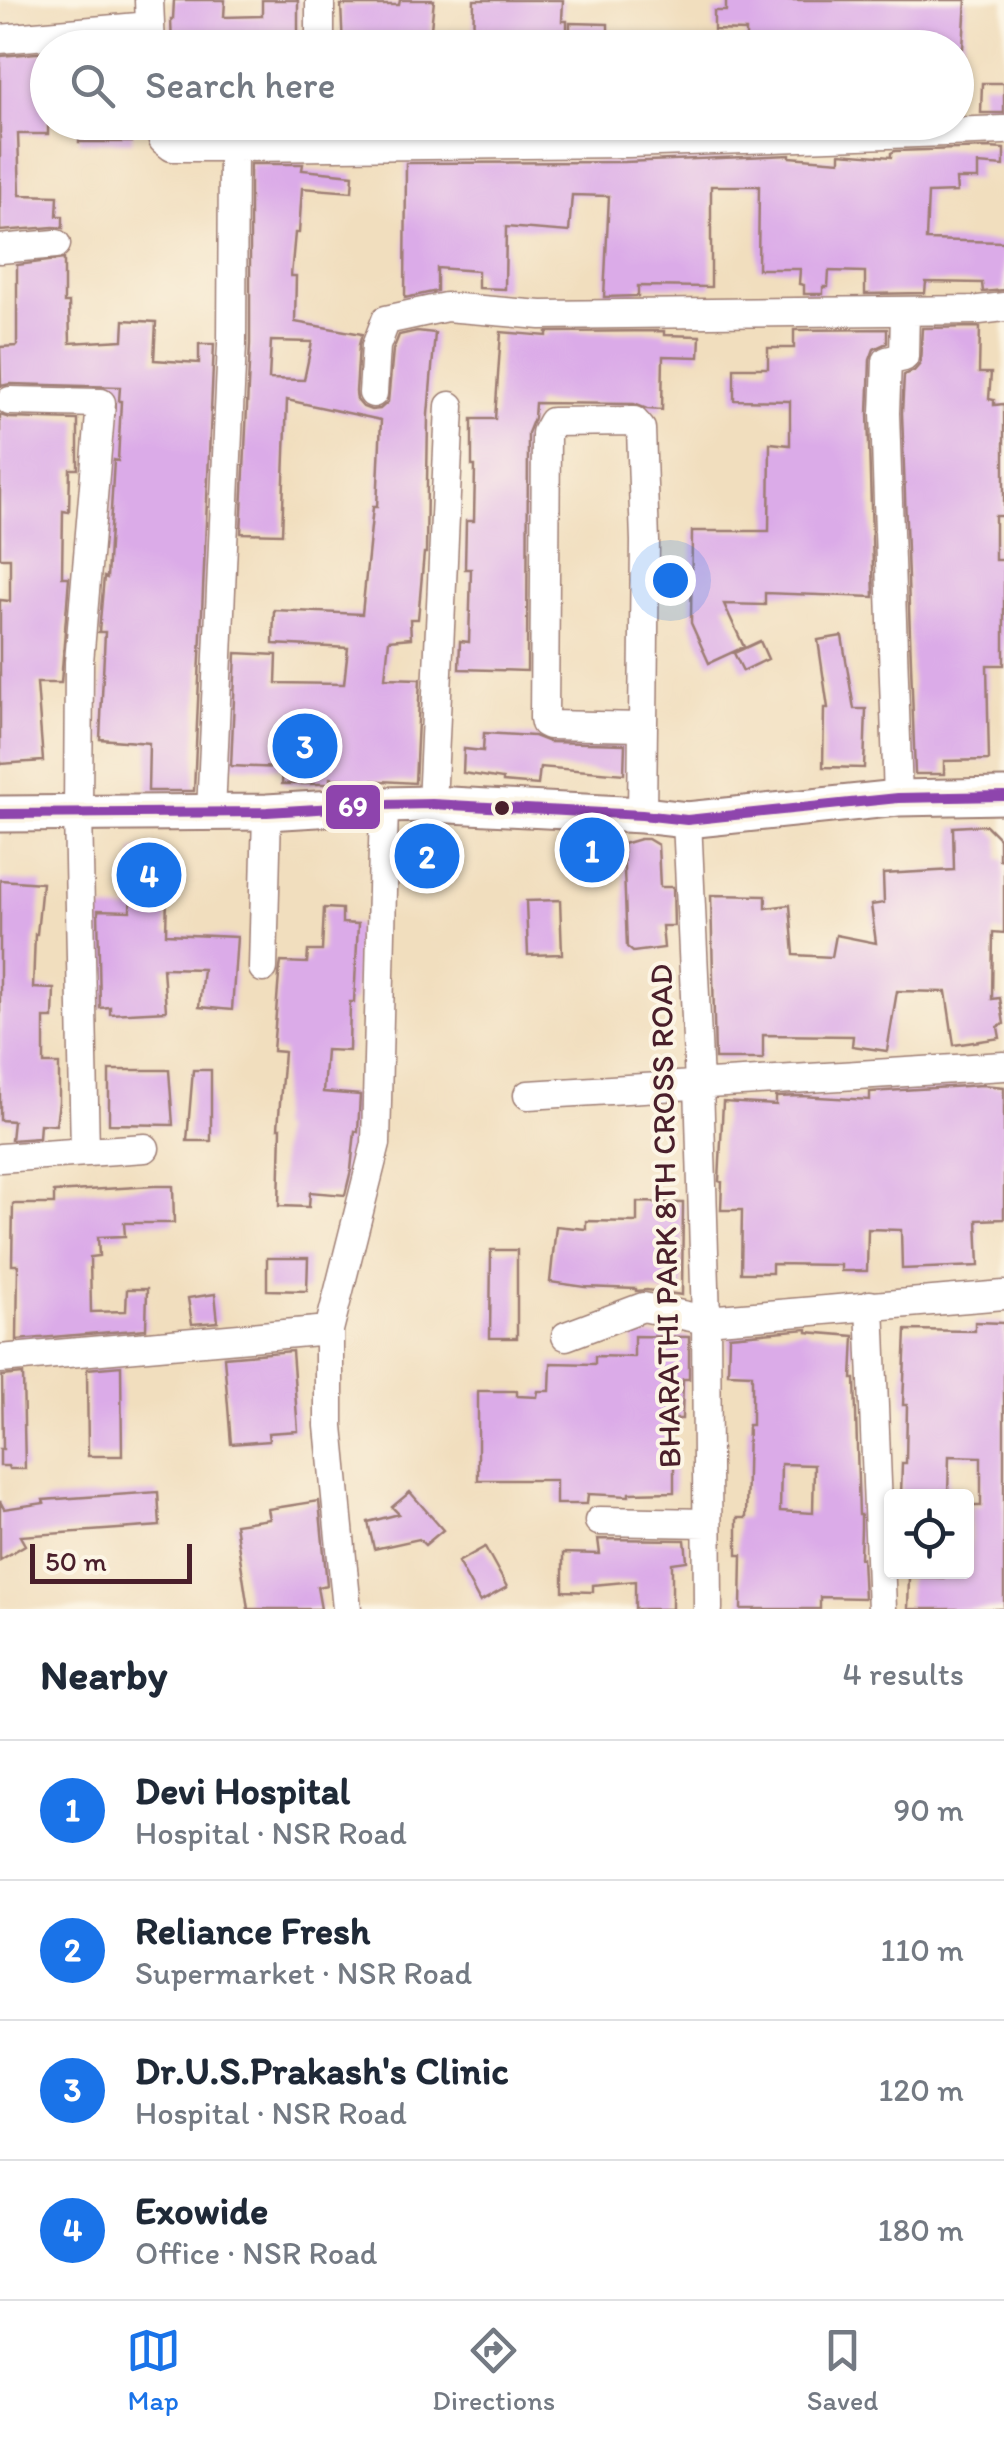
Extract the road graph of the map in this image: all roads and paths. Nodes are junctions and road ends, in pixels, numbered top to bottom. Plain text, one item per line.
1 (320, 0) edge
2 (150, 24) edge
3 (90, 30) edge
4 (320, 30) edge
5 (30, 36) edge
6 (0, 39) edge
7 (1004, 130) edge
8 (974, 131) edge
9 (163, 140) edge
10 (283, 140) edge
11 (526, 140) edge
12 (715, 140) edge
13 (232, 148) junction
14 (56, 244) dead end
15 (0, 249) edge
16 (1004, 307) edge
17 (905, 311) junction
18 (372, 393) dead end
19 (10, 401) dead end
20 (450, 406) dead end
21 (643, 727) junction
22 (1004, 796) edge
23 (898, 798) junction
24 (384, 804) junction
25 (432, 804) junction
26 (78, 812) junction
27 (211, 812) junction
28 (267, 812) junction
29 (0, 814) edge
30 (642, 815) junction
31 (687, 820) junction
32 (263, 968) dead end
33 (1004, 1066) edge
34 (699, 1084) junction
35 (528, 1095) dead end
36 (145, 1148) dead end
37 (84, 1152) junction
38 (0, 1158) edge
39 (1004, 1295) edge
40 (870, 1305) junction
41 (706, 1320) junction
42 (329, 1330) junction
43 (566, 1336) dead end
44 (0, 1358) edge
45 (600, 1521) dead end
46 (707, 1524) junction
47 (346, 1609) edge
48 (708, 1609) edge
49 (882, 1609) edge

1 - 4 street
2 - 3 street
5 - 6 street
7 - 8 street
9 - 13 street
10 - 13 street
11 - 12 street
13 - 27 street
14 - 15 street
16 - 17 street
17 - 18 street
17 - 23 street
19 - 26 street
20 - 25 street
21 - 21 street
21 - 30 street
22 - 23 main road
23 - 31 main road
24 - 25 main road
24 - 28 main road
24 - 42 street
25 - 30 main road
26 - 27 main road
26 - 29 main road
26 - 37 street
27 - 28 main road
28 - 32 street
30 - 31 main road
31 - 34 street, BHARATHI PARK 8TH CROSS ROAD
33 - 34 street
34 - 35 street
34 - 41 street, BHARATHI PARK 8TH CROSS ROAD
36 - 37 street
37 - 38 street
39 - 40 street
40 - 41 street
40 - 49 street
41 - 43 street
41 - 46 street, BHARATHI PARK 8TH CROSS ROAD
42 - 44 street
42 - 47 street
45 - 46 street
46 - 48 street, BHARATHI PARK 8TH CROSS ROAD

